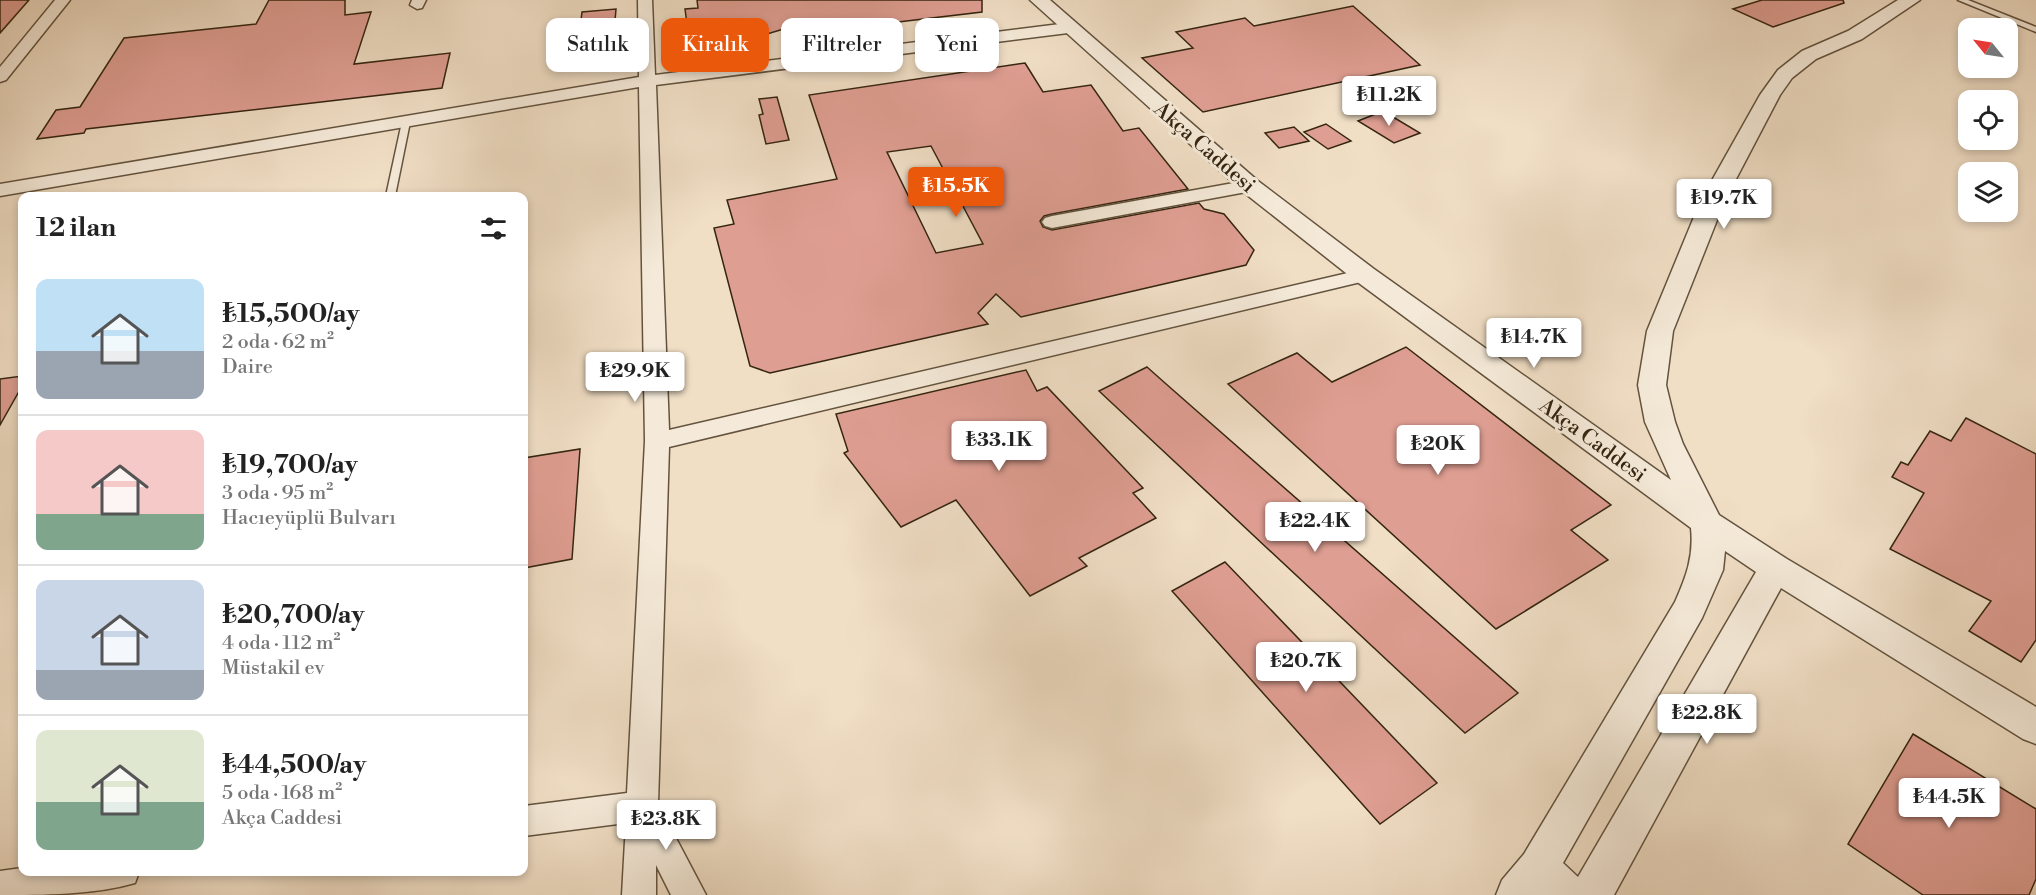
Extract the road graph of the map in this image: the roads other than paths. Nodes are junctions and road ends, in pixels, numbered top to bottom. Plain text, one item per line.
1 (63, 0) edge
2 (645, 0) edge
3 (1039, 0) edge
4 (1911, 0) edge
5 (1962, 0) edge
6 (1068, 28) junction
7 (2036, 30) edge
8 (0, 76) edge
9 (647, 81) junction
10 (406, 122) junction
11 (1250, 186) junction
12 (0, 190) edge
13 (391, 192) edge
14 (1052, 222) dead end
15 (1365, 275) junction
16 (657, 441) junction
17 (1707, 523) junction
18 (1775, 567) junction
19 (2036, 727) edge
20 (643, 806) junction
21 (528, 820) edge
22 (90, 876) edge
23 (1527, 882) edge
24 (0, 887) edge
25 (639, 895) edge
26 (689, 895) edge
27 (1568, 895) edge
28 (1591, 895) edge

1 - 8 street
2 - 9 street
3 - 6 street, Akça Caddesi
4 - 17 street
5 - 7 lane
6 - 9 street
6 - 11 street, Akça Caddesi
9 - 10 street
9 - 16 street
10 - 12 street
10 - 13 lane
11 - 14 street
11 - 15 street, Akça Caddesi
15 - 16 street
15 - 17 street, Akça Caddesi
16 - 20 street
17 - 18 street, Akça Caddesi
17 - 23 street
18 - 19 street, Akça Caddesi
18 - 28 street
20 - 21 street
20 - 25 street
20 - 26 street
22 - 24 street
23 - 27 street

